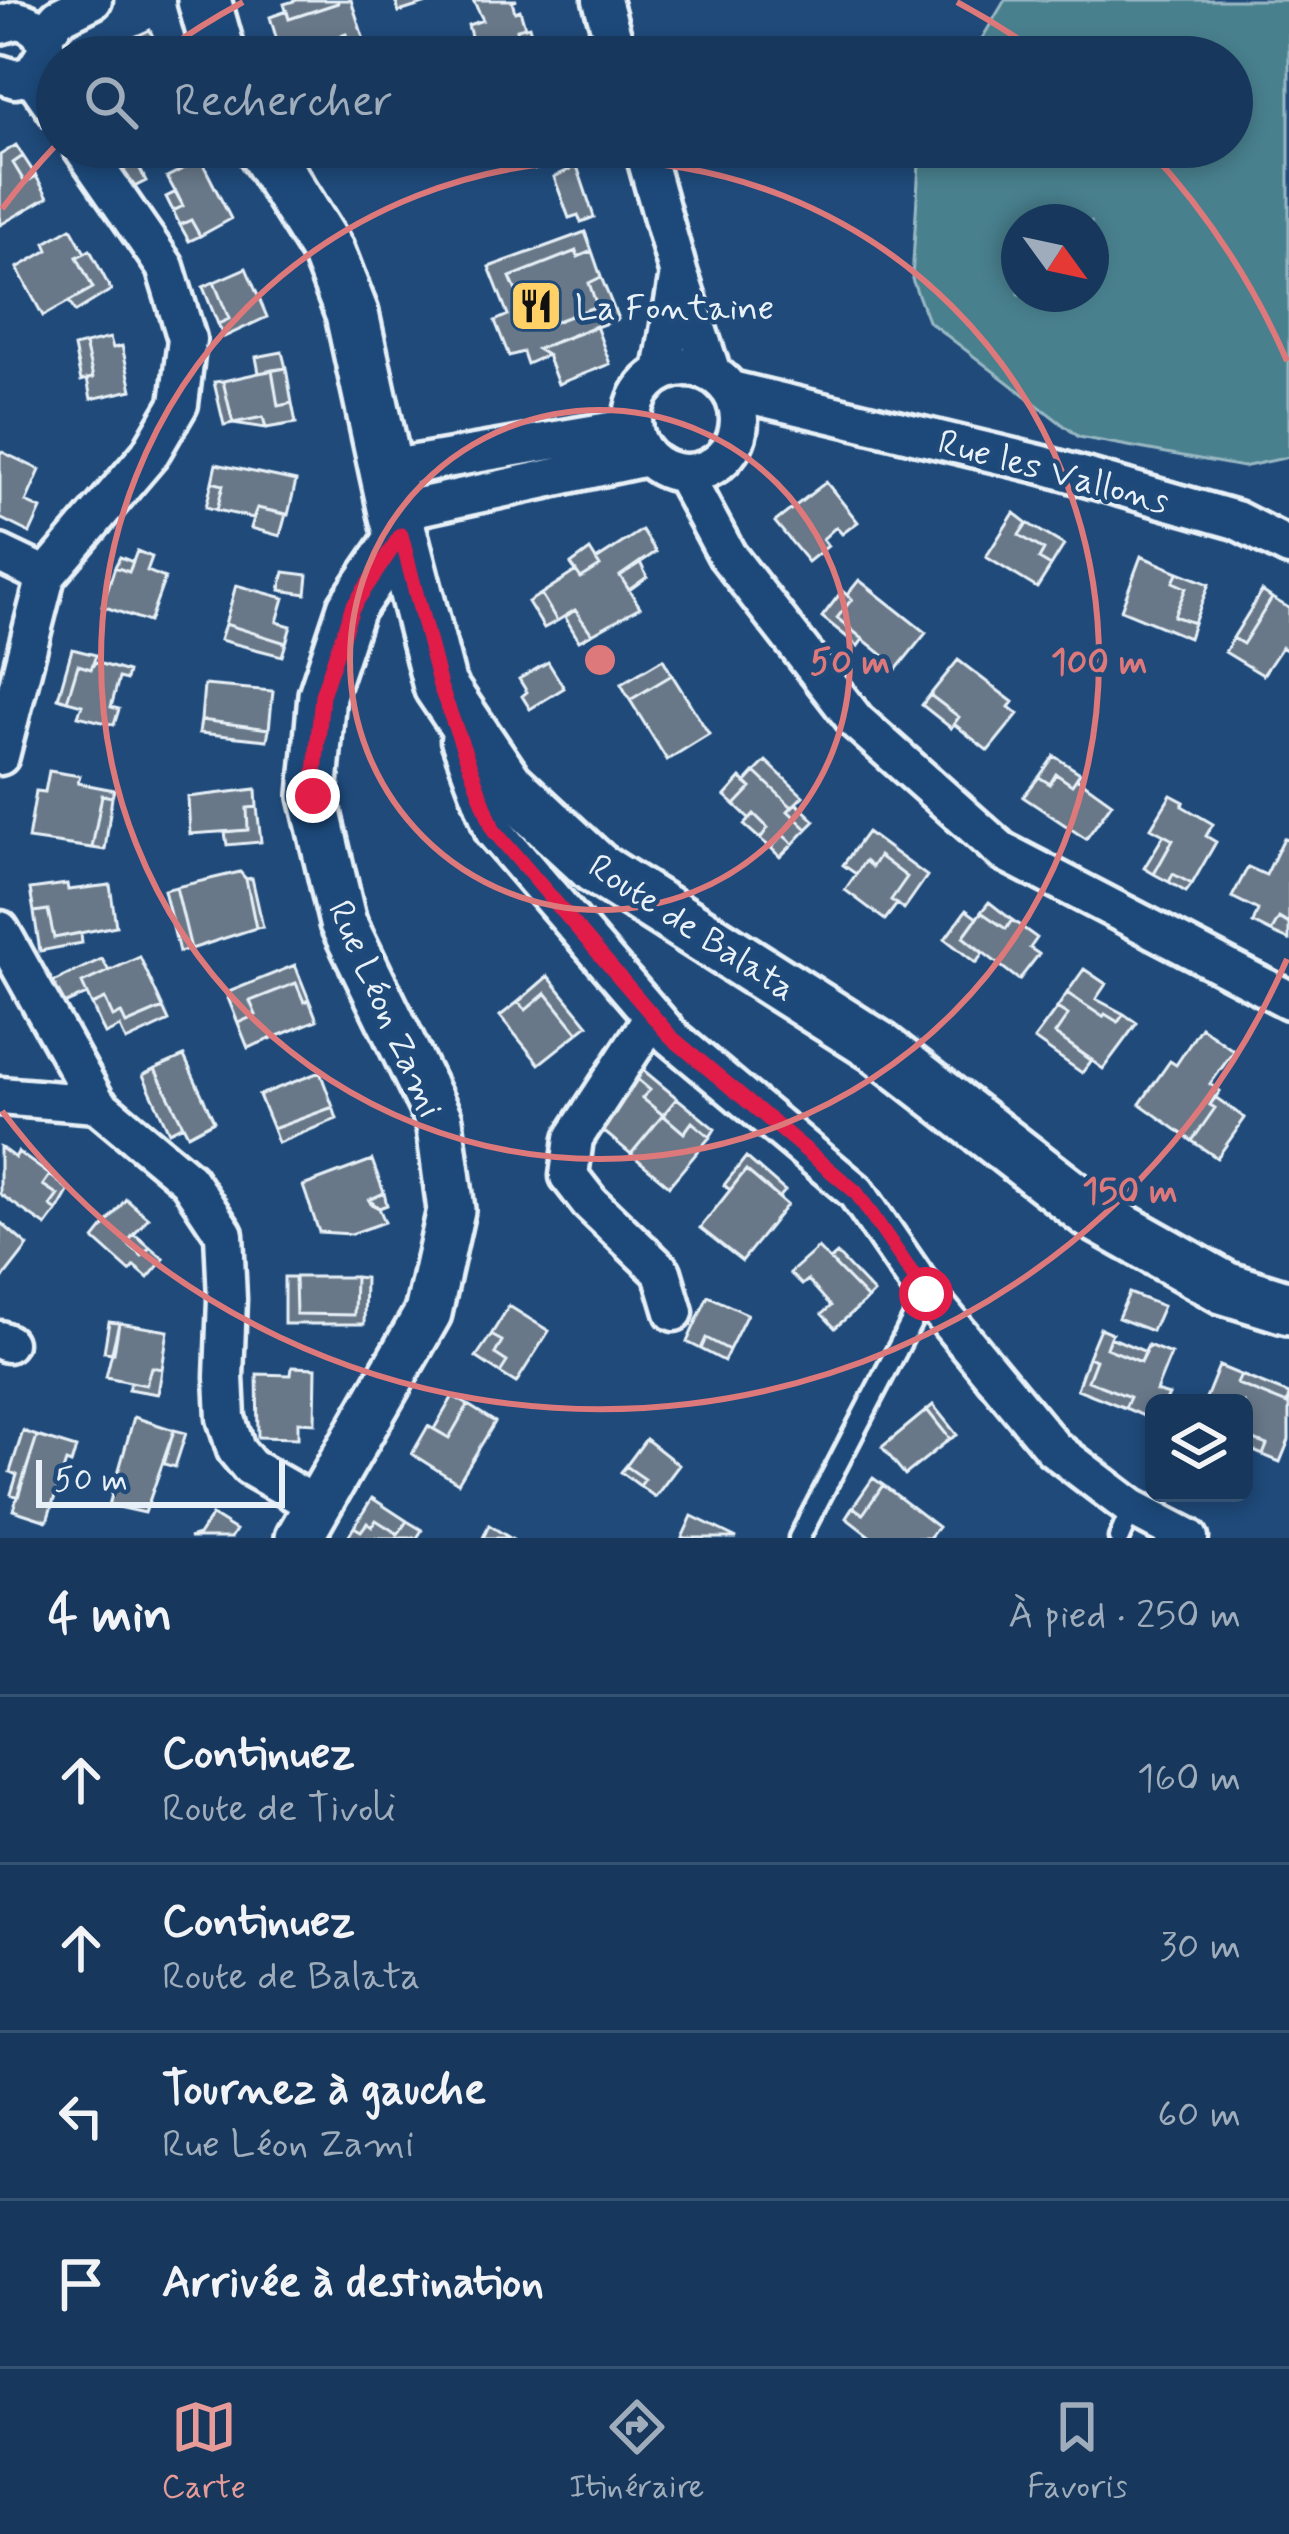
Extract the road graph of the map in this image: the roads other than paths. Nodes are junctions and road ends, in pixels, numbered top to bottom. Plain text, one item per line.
1 (93, 0) edge
2 (204, 0) edge
3 (602, 0) edge
4 (49, 18) edge
5 (0, 26) edge
6 (214, 36) edge
7 (612, 36) edge
8 (97, 168) edge
9 (275, 168) edge
10 (649, 168) edge
11 (679, 275) junction
12 (662, 372) junction
13 (721, 382) junction
14 (814, 409) junction
15 (640, 442) junction
16 (730, 446) junction
17 (683, 473) junction
18 (394, 505) junction
19 (1289, 547) edge
20 (0, 554) edge
21 (727, 555) junction
22 (46, 576) junction
23 (440, 686) junction
24 (0, 756) edge
25 (0, 930) edge
26 (1289, 1000) edge
27 (653, 1017) junction
28 (0, 1096) edge
29 (97, 1104) junction
30 (926, 1294) junction
31 (1289, 1308) edge
32 (674, 1312) dead end
33 (308, 1522) edge
34 (1126, 1523) edge
35 (799, 1538) edge
36 (1189, 1538) edge

1 - 4 street
2 - 6 main road
3 - 7 street
4 - 5 street
8 - 22 street
9 - 18 main road, Route de Balata
10 - 11 street
11 - 12 street
11 - 13 street
12 - 13 street
12 - 15 street
13 - 14 street, Rue les Vallons
13 - 16 street
14 - 16 street
14 - 19 street, Rue les Vallons
15 - 17 street
15 - 18 street
16 - 17 street
16 - 21 street
17 - 21 street
18 - 23 main road, Route de Balata
18 - 33 street, Rue Léon Zami
20 - 22 street
21 - 26 street
22 - 24 street
23 - 27 street
23 - 31 main road, Route de Balata
25 - 29 street
27 - 30 street
27 - 32 street
28 - 29 street
29 - 33 street
30 - 34 street
30 - 35 lane
34 - 36 street

